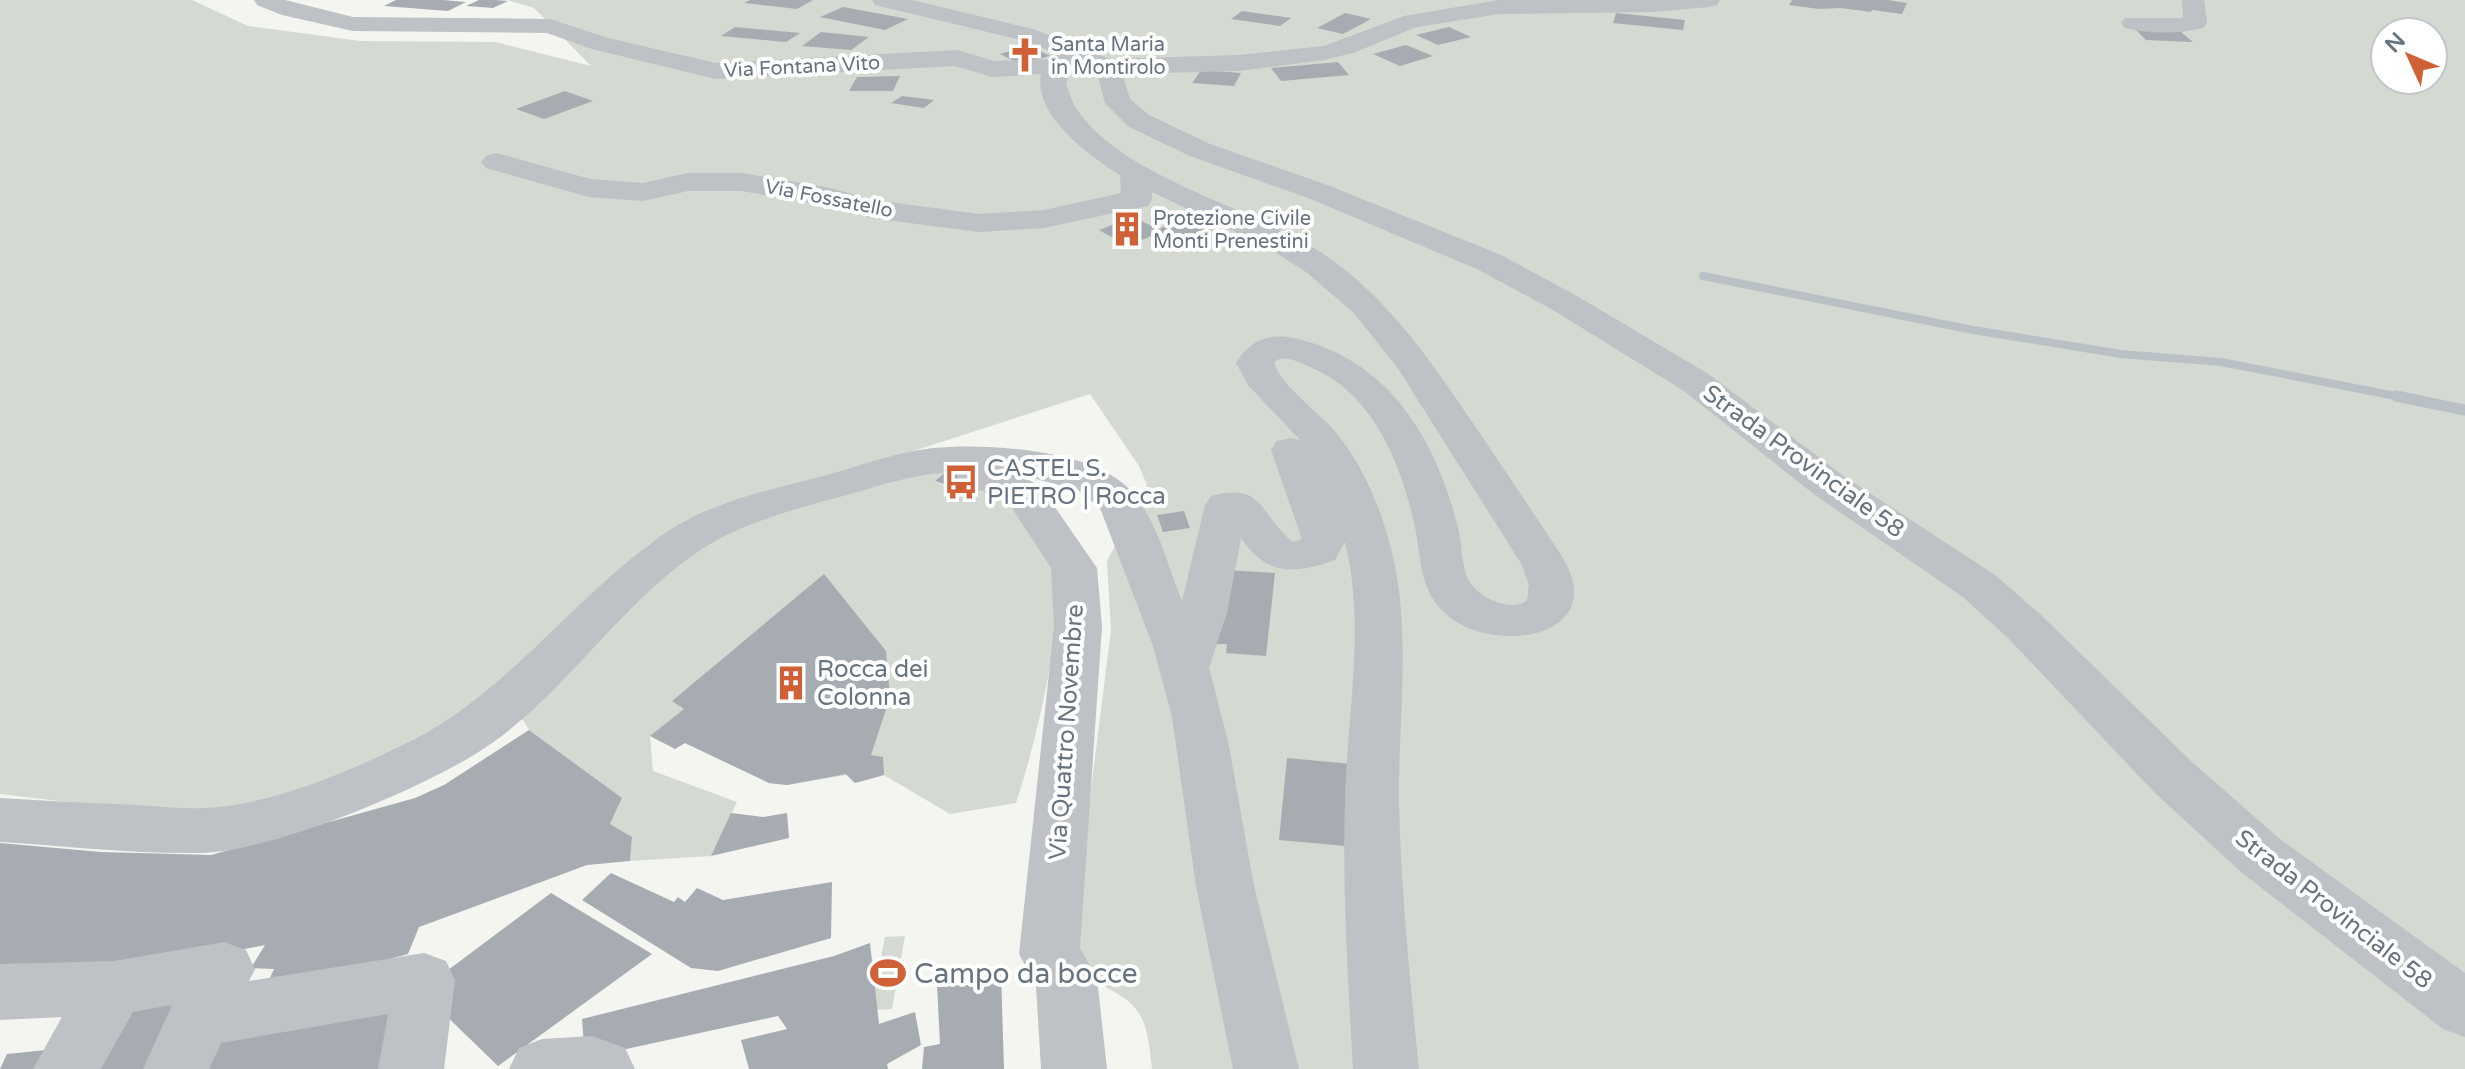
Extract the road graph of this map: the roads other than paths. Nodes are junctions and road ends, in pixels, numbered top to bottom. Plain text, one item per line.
1 (265, 0) edge
2 (883, 0) edge
3 (1709, 0) edge
4 (2193, 0) edge
5 (2133, 23) dead end
6 (1062, 58) junction
7 (1107, 67) junction
8 (496, 162) dead end
9 (1135, 173) junction
10 (1291, 450) dead end
11 (942, 460) junction
12 (1184, 669) junction
13 (0, 820) edge
14 (114, 988) junction
15 (0, 992) edge
16 (2465, 1009) edge
17 (187, 1044) edge
18 (66, 1069) edge
19 (411, 1069) edge
20 (542, 1069) edge
21 (602, 1069) edge
22 (1074, 1069) edge
23 (1266, 1069) edge
24 (1386, 1069) edge

1 - 6 street, Via Fontana Vito
2 - 6 street
3 - 7 street
4 - 5 street
6 - 7 street
6 - 9 street
7 - 16 street, Strada Provinciale 58
8 - 9 street, Via Fossatello
9 - 24 street
10 - 12 street
11 - 12 street
11 - 13 street
11 - 22 street, Via Quattro Novembre
12 - 23 street
14 - 15 street
14 - 17 street
14 - 18 street
17 - 19 street
20 - 21 street

